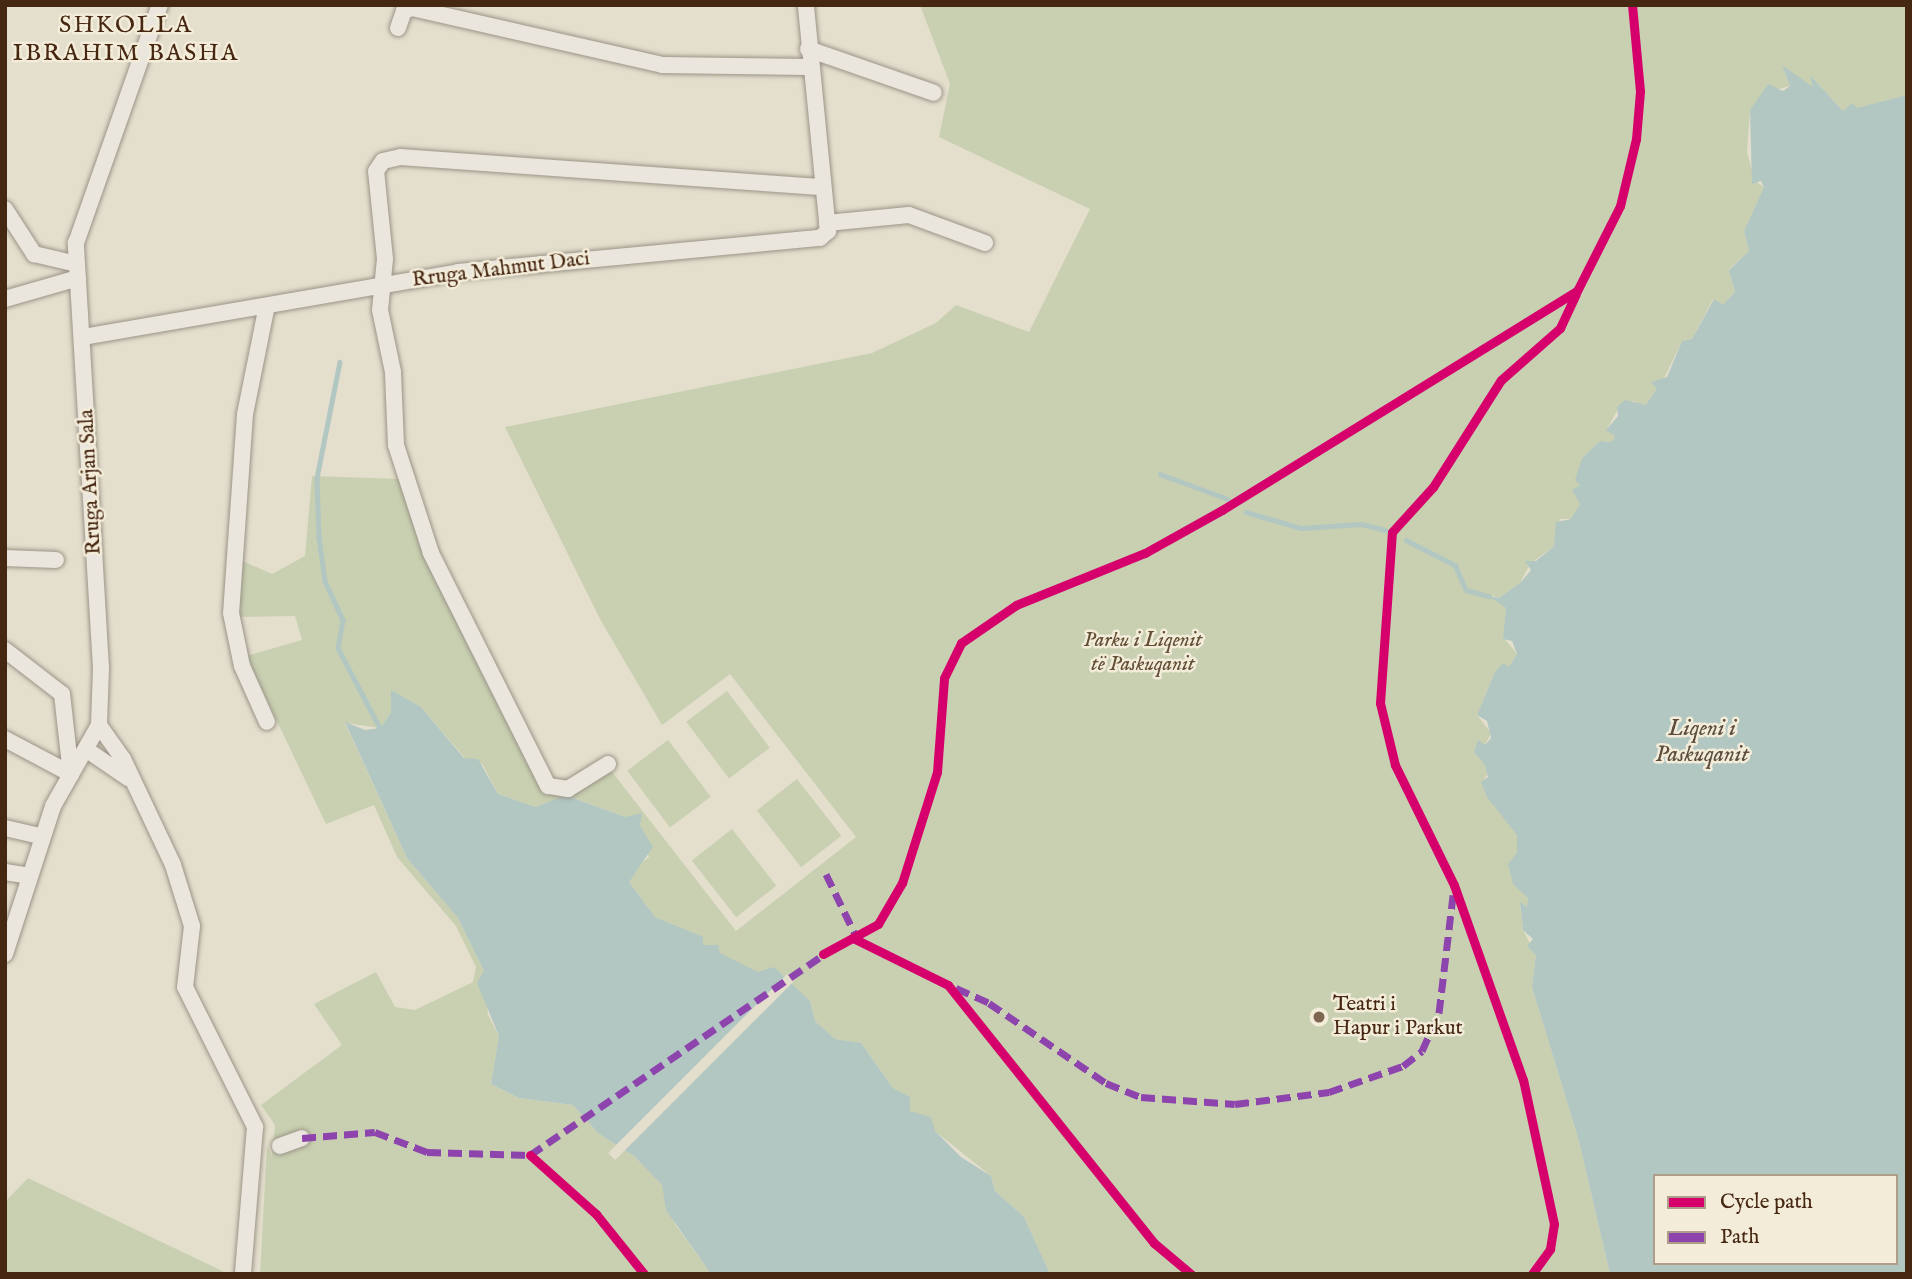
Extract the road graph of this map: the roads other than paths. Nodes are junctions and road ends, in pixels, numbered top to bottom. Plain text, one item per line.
1 (160, 5) edge
2 (803, 6) edge
3 (398, 29) dead end
4 (808, 49) junction
5 (808, 67) junction
6 (934, 93) dead end
7 (822, 187) junction
8 (5, 209) edge
9 (827, 223) junction
10 (985, 243) dead end
11 (78, 271) junction
12 (381, 287) junction
13 (5, 299) edge
14 (266, 310) junction
15 (83, 337) junction
16 (5, 558) edge
17 (56, 560) dead end
18 (5, 650) edge
19 (267, 722) dead end
20 (99, 725) junction
21 (5, 739) edge
22 (86, 750) junction
23 (607, 764) dead end
24 (71, 774) junction
25 (134, 785) junction
26 (5, 828) edge
27 (41, 836) junction
28 (5, 872) edge
29 (29, 876) junction
30 (5, 954) edge
31 (302, 1138) dead end
32 (280, 1146) dead end
33 (243, 1274) edge

1 - 11 street, Rruga Arjan Sala
2 - 4 street
3 - 5 street
4 - 5 street
4 - 6 street
5 - 7 street
7 - 9 street
7 - 12 street
8 - 11 street
9 - 10 street
9 - 12 street, Rruga Mahmut Daci
11 - 13 street
11 - 15 street, Rruga Arjan Sala
12 - 14 street, Rruga Mahmut Daci
12 - 23 street
14 - 15 street, Rruga Mahmut Daci
14 - 19 street
15 - 20 street, Rruga Arjan Sala
16 - 17 street
18 - 24 street
20 - 22 street, Rruga Arjan Sala
20 - 25 street
21 - 24 street
22 - 24 street, Rruga Arjan Sala
22 - 25 street
24 - 27 street, Rruga Arjan Sala
25 - 33 street
26 - 27 street
27 - 29 street, Rruga Arjan Sala
28 - 29 street
29 - 30 street, Rruga Arjan Sala
31 - 32 street

